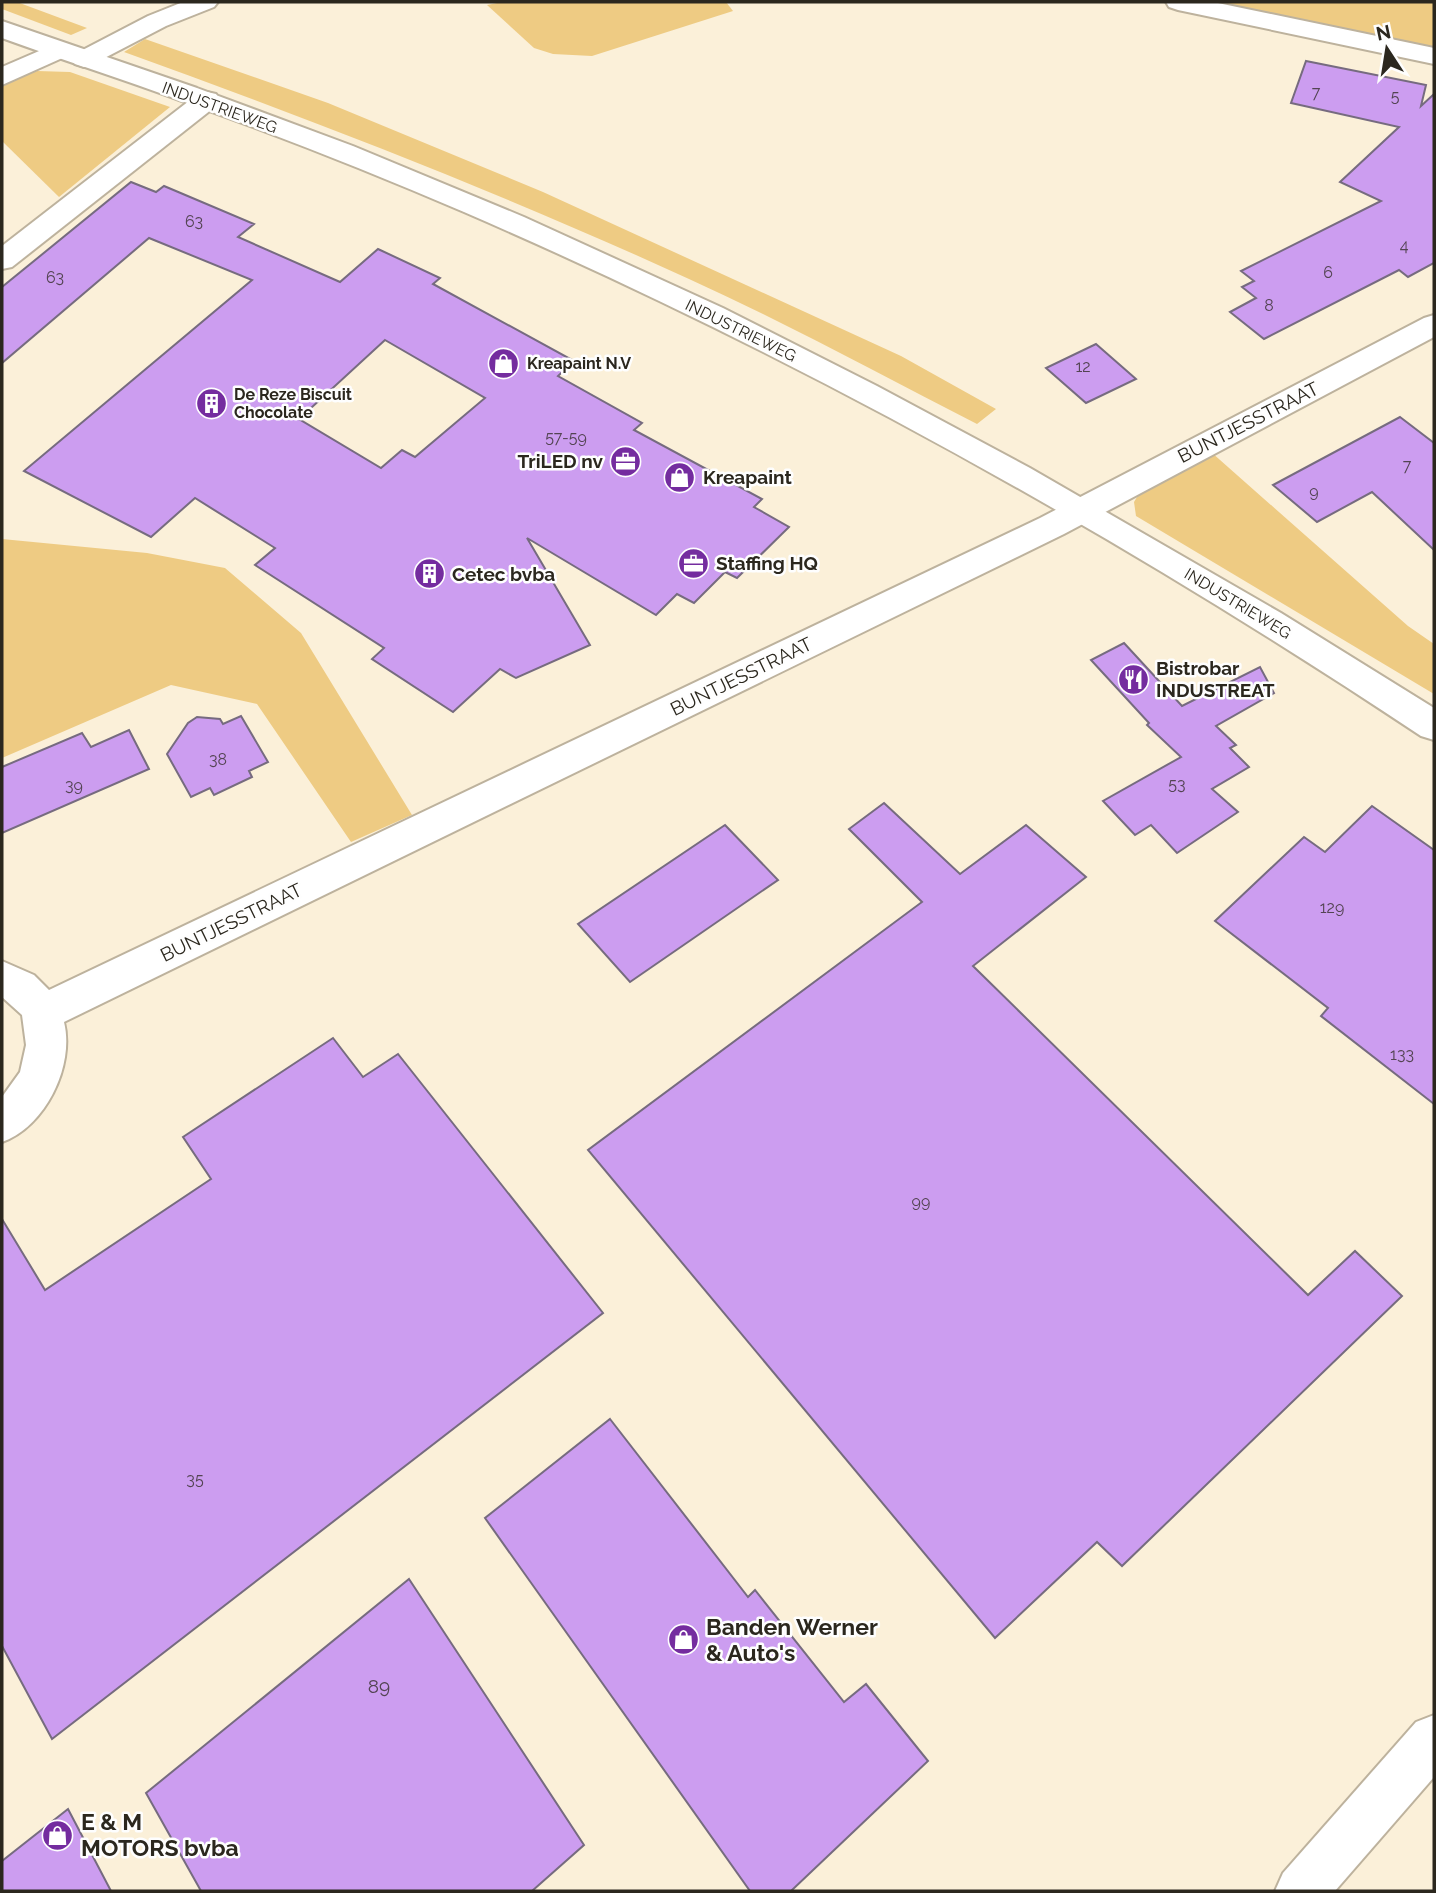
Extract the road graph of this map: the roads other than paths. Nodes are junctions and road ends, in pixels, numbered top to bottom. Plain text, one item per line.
1 (205, 2) edge
2 (1178, 2) edge
3 (2, 29) edge
4 (72, 54) junction
5 (1434, 56) edge
6 (2, 76) edge
7 (207, 100) junction
8 (2, 260) edge
9 (1434, 326) edge
10 (1080, 509) junction
11 (1434, 726) edge
12 (2, 978) edge
13 (42, 1013) junction
14 (2, 1123) edge
15 (1434, 1740) edge
16 (1301, 1891) edge

1 - 4 street
2 - 5 street
3 - 4 street, INDUSTRIEWEG
4 - 6 street
4 - 7 street, INDUSTRIEWEG
7 - 8 street
7 - 10 street, INDUSTRIEWEG
9 - 10 street, BUNTJESSTRAAT
10 - 11 street, INDUSTRIEWEG
10 - 13 street, BUNTJESSTRAAT
12 - 13 street
13 - 14 street
15 - 16 street

